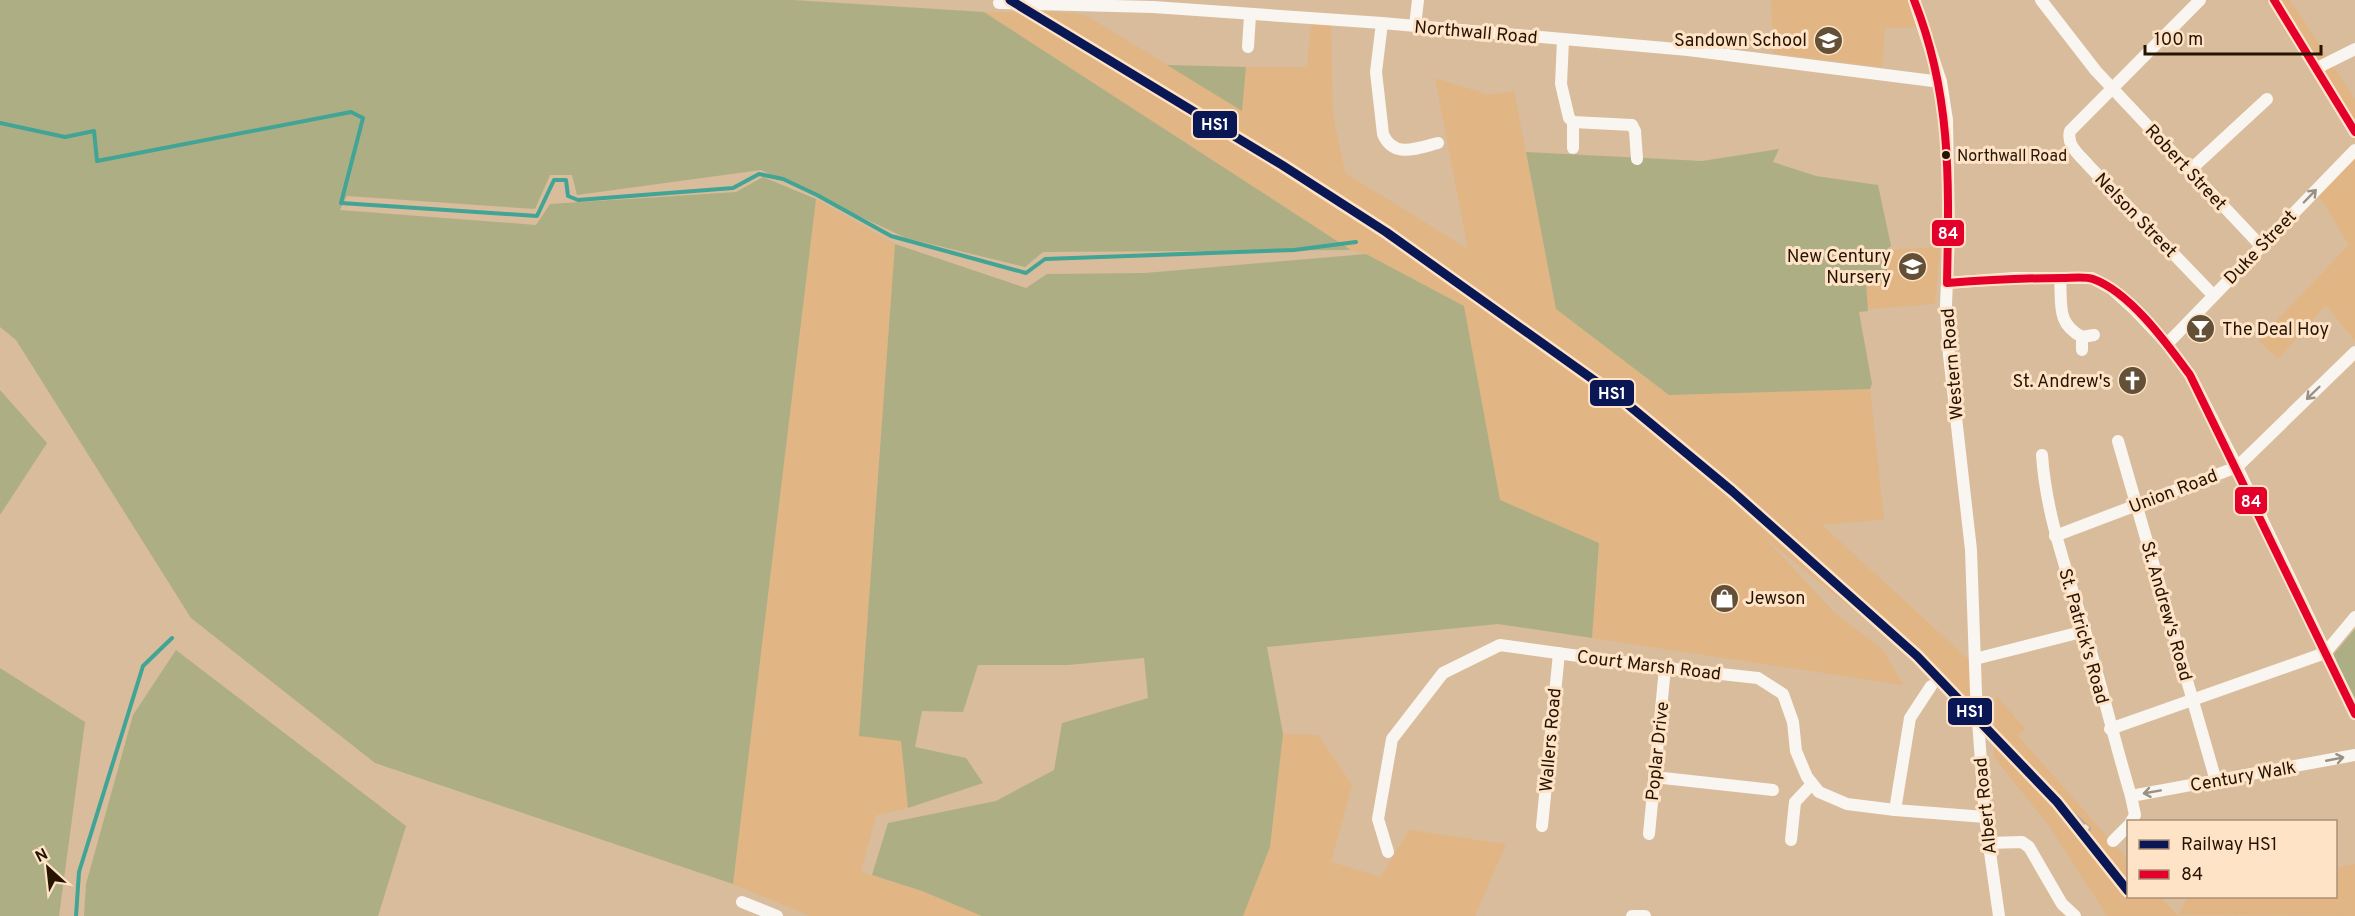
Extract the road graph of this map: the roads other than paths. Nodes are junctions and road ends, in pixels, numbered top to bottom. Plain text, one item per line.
1 (1418, 0) edge
2 (1914, 0) edge
3 (2042, 0) edge
4 (2200, 0) edge
5 (2277, 1) edge
6 (999, 3) dead end
7 (1153, 3) edge
8 (1250, 15) junction
9 (1382, 23) junction
10 (1415, 26) junction
11 (1563, 40) junction
12 (1248, 47) dead end
13 (2355, 49) edge
14 (2318, 68) junction
15 (1941, 82) junction
16 (2112, 87) junction
17 (2267, 99) dead end
18 (2352, 119) edge
19 (1573, 122) junction
20 (2355, 132) edge
21 (1438, 143) dead end
22 (1573, 148) dead end
23 (2355, 150) edge
24 (1637, 159) dead end
25 (2189, 171) junction
26 (2261, 246) junction
27 (2060, 278) junction
28 (1947, 284) junction
29 (2213, 295) junction
30 (2086, 341) dead end
31 (2167, 344) junction
32 (2355, 352) edge
33 (2118, 441) dead end
34 (2042, 455) dead end
35 (2237, 467) junction
36 (2137, 505) junction
37 (2055, 536) junction
38 (2355, 617) edge
39 (2085, 631) junction
40 (1559, 653) junction
41 (2325, 653) junction
42 (1975, 659) junction
43 (1665, 668) junction
44 (1931, 686) dead end
45 (2193, 700) junction
46 (2355, 714) edge
47 (2110, 729) junction
48 (2355, 755) edge
49 (1654, 777) junction
50 (2216, 781) junction
51 (1812, 784) junction
52 (1773, 790) dead end
53 (2131, 796) junction
54 (1895, 810) junction
55 (1985, 817) junction
56 (2132, 820) edge
57 (1542, 826) dead end
58 (2127, 826) edge
59 (1648, 834) dead end
60 (1791, 840) dead end
61 (2113, 841) dead end
62 (1988, 843) junction
63 (1388, 852) dead end
64 (742, 902) dead end
65 (777, 916) edge
66 (1632, 916) edge
67 (1646, 916) edge
68 (1999, 916) edge
69 (2074, 916) edge

1 - 10 street
2 - 15 street, Western Road
3 - 16 street, Robert Street
4 - 16 street
5 - 14 street
6 - 7 street, Northwall Road
7 - 8 street, Northwall Road
8 - 9 street, Northwall Road
8 - 12 street
9 - 10 street, Northwall Road
9 - 21 street
10 - 11 street, Northwall Road
11 - 15 street, Northwall Road
11 - 19 street
13 - 14 street
14 - 18 street
15 - 28 street, Western Road
16 - 25 street, Robert Street
16 - 29 street, Nelson Street
17 - 25 street
18 - 20 street
19 - 22 street
19 - 24 street
26 -> 23 street, Duke Street
25 - 26 street, Robert Street
26 - 29 street, Duke Street
27 - 28 street
27 - 30 street
27 - 31 street
28 - 42 street, Western Road
29 - 31 street, Duke Street
31 - 35 street
32 -> 35 street, Union Road
33 - 36 street, St. Andrew's Road
34 - 37 street, St. Patrick's Road
35 - 36 street, Union Road
35 - 41 street
36 - 37 street, Union Road
36 - 45 street, St. Andrew's Road
37 - 39 street, St. Patrick's Road
38 - 41 street
39 - 42 street
39 - 47 street, St. Patrick's Road
40 - 43 street, Court Marsh Road
40 - 57 street, Wallers Road
40 - 63 street, Court Marsh Road
41 - 45 street
41 - 46 street
42 - 55 street, Albert Road
43 - 49 street, Poplar Drive
43 - 51 street, Court Marsh Road
44 - 54 street
45 - 47 street
45 - 50 street, St. Andrew's Road
47 - 53 street, St. Patrick's Road
50 -> 48 street, Century Walk
49 - 52 street
49 - 59 street, Poplar Drive
50 -> 53 street, Century Walk
51 - 54 street
51 - 60 street
53 - 56 street, St. Patrick's Road
54 - 55 street
55 - 62 street, Albert Road
58 - 61 street
62 - 68 street, Albert Road
62 - 69 street
64 - 65 street
66 - 67 street

